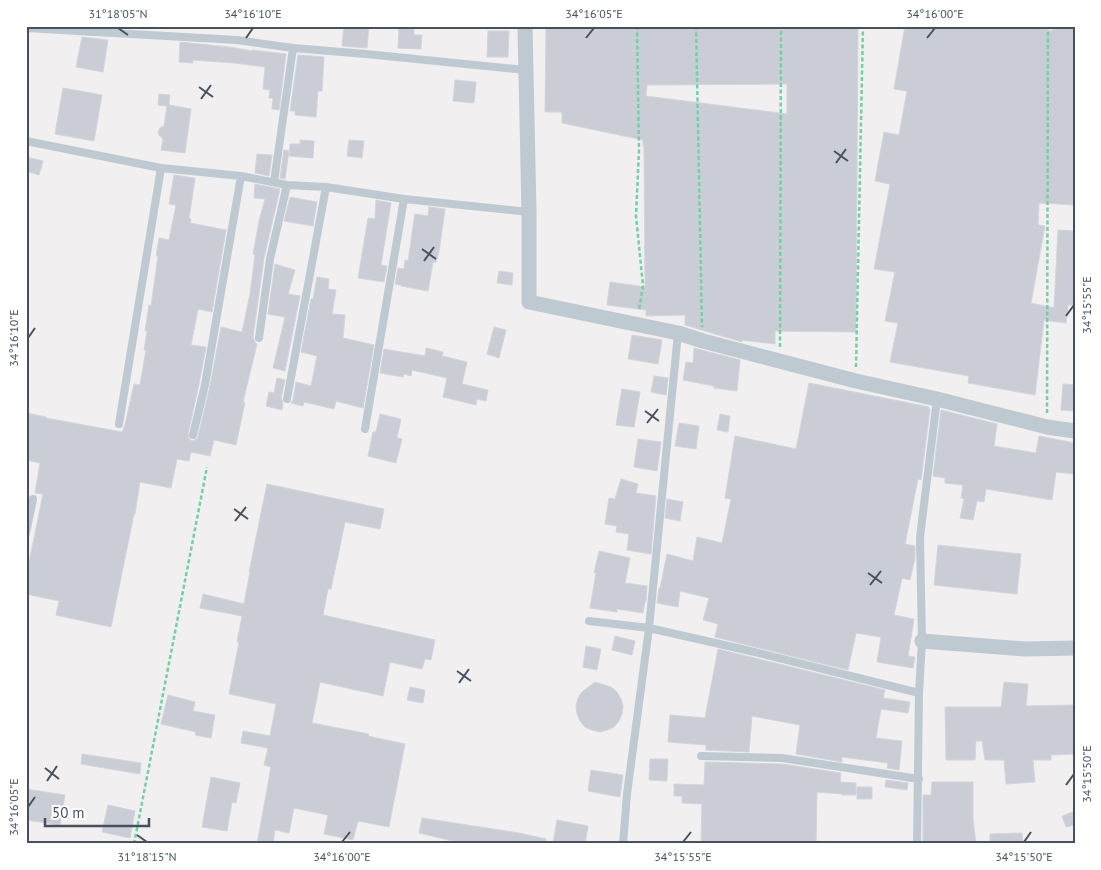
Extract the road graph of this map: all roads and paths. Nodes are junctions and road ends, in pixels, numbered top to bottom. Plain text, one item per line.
1 (525, 26) edge
2 (637, 26) edge
3 (696, 26) edge
4 (781, 26) edge
5 (863, 26) edge
6 (1048, 26) edge
7 (26, 28) edge
8 (113, 29) edge
9 (293, 48) junction
10 (526, 70) junction
11 (26, 141) edge
12 (161, 168) junction
13 (241, 176) junction
14 (274, 182) junction
15 (287, 185) junction
16 (326, 187) junction
17 (404, 199) junction
18 (529, 212) junction
19 (637, 324) junction
20 (678, 333) junction
21 (259, 338) dead end
22 (703, 341) junction
23 (780, 361) junction
24 (856, 382) junction
25 (287, 399) dead end
26 (937, 399) junction
27 (119, 424) dead end
28 (1048, 427) junction
29 (365, 429) dead end
30 (1075, 431) edge
31 (194, 435) dead end
32 (207, 467) dead end
33 (33, 500) dead end
34 (26, 534) edge
35 (589, 621) dead end
36 (649, 628) junction
37 (922, 641) junction
38 (1075, 648) edge
39 (919, 693) junction
40 (701, 756) dead end
41 (919, 779) junction
42 (134, 844) edge
43 (623, 844) edge
44 (917, 844) edge

1 - 10 street
2 - 19 path
3 - 22 path
4 - 23 path
5 - 24 path
6 - 28 path
7 - 8 lane
8 - 9 lane
9 - 10 lane
9 - 14 lane
10 - 18 street
11 - 12 lane
12 - 13 lane
12 - 27 lane
13 - 14 lane
13 - 31 lane
14 - 15 lane
15 - 16 lane
15 - 21 lane
16 - 17 lane
16 - 25 lane
17 - 18 lane
17 - 29 lane
18 - 19 street
19 - 20 street
20 - 22 street
20 - 36 lane
22 - 23 street
23 - 24 street
24 - 26 street
26 - 28 street
26 - 37 lane
28 - 30 street
32 - 42 path
33 - 34 lane
35 - 36 lane
36 - 39 lane
36 - 43 lane
37 - 38 street
37 - 39 lane
39 - 41 lane
40 - 41 lane
41 - 44 lane

